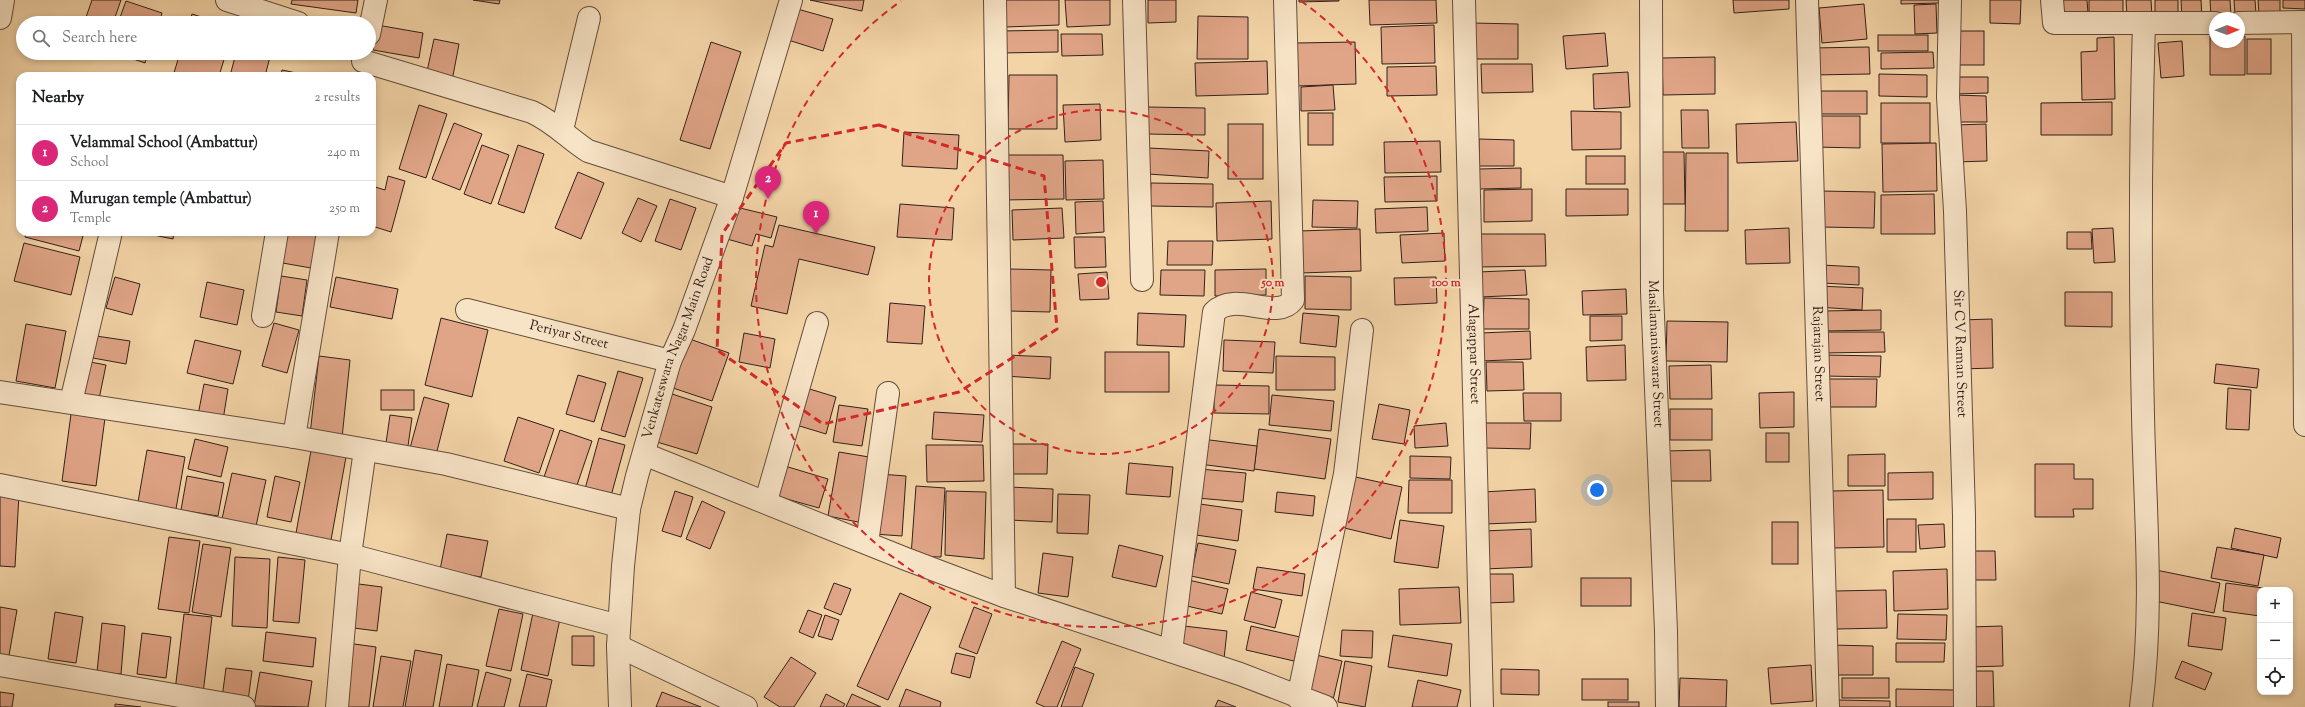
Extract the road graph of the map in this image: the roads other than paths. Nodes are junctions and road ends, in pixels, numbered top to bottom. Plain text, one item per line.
1 (3, 0) edge
2 (228, 0) edge
3 (376, 0) edge
4 (791, 0) edge
5 (995, 0) edge
6 (1134, 0) edge
7 (1285, 0) edge
8 (1464, 0) edge
9 (1651, 0) edge
10 (1807, 0) edge
11 (1950, 0) edge
12 (2052, 0) edge
13 (277, 16) edge
14 (373, 16) edge
15 (0, 18) edge
16 (589, 18) dead end
17 (2144, 23) junction
18 (2209, 23) edge
19 (2245, 23) edge
20 (363, 64) edge
21 (562, 130) junction
22 (732, 197) junction
23 (110, 236) edge
24 (276, 236) edge
25 (327, 236) edge
26 (1142, 280) dead end
27 (467, 310) dead end
28 (264, 316) dead end
29 (817, 323) dead end
30 (1362, 330) dead end
31 (670, 362) junction
32 (0, 392) edge
33 (888, 393) dead end
34 (71, 402) junction
35 (2305, 425) edge
36 (294, 437) junction
37 (365, 450) junction
38 (644, 454) junction
39 (0, 485) edge
40 (766, 501) junction
41 (629, 509) junction
42 (867, 543) junction
43 (350, 555) junction
44 (1004, 596) junction
45 (618, 636) junction
46 (1171, 651) junction
47 (0, 665) edge
48 (1298, 698) junction
49 (244, 707) edge
50 (337, 707) edge
51 (620, 707) edge
52 (746, 707) edge
53 (1326, 707) edge
54 (1482, 707) edge
55 (1667, 707) edge
56 (1828, 707) edge
57 (1965, 707) edge
58 (2142, 707) edge

1 - 15 street
2 - 13 street
3 - 14 street
4 - 22 street, Venkateswara Nagar Main Road
5 - 44 street
6 - 26 street
7 - 46 street
8 - 54 street, Alagappar Street
9 - 55 street, Masilamaniswarar Street
10 - 56 street, Rajarajan Street
11 - 57 street, Sir CV Raman Street
12 - 17 street
16 - 21 street
17 - 18 street
17 - 58 street
19 - 35 street
20 - 21 street
21 - 22 street
22 - 31 street, Venkateswara Nagar Main Road
23 - 34 street
24 - 28 street
25 - 36 street
27 - 31 street, Periyar Street
29 - 40 street
30 - 48 street
31 - 38 street, Venkateswara Nagar Main Road
32 - 34 street
33 - 42 street
34 - 36 street
36 - 37 street
37 - 41 street
37 - 43 street
38 - 40 street
38 - 41 street, Venkateswara Nagar Main Road
39 - 43 street
40 - 42 street
41 - 45 street, Venkateswara Nagar Main Road
42 - 44 street
43 - 45 street
43 - 50 street
44 - 46 street
45 - 51 street, Venkateswara Nagar Main Road
45 - 52 street
46 - 48 street
47 - 49 street
48 - 53 street

